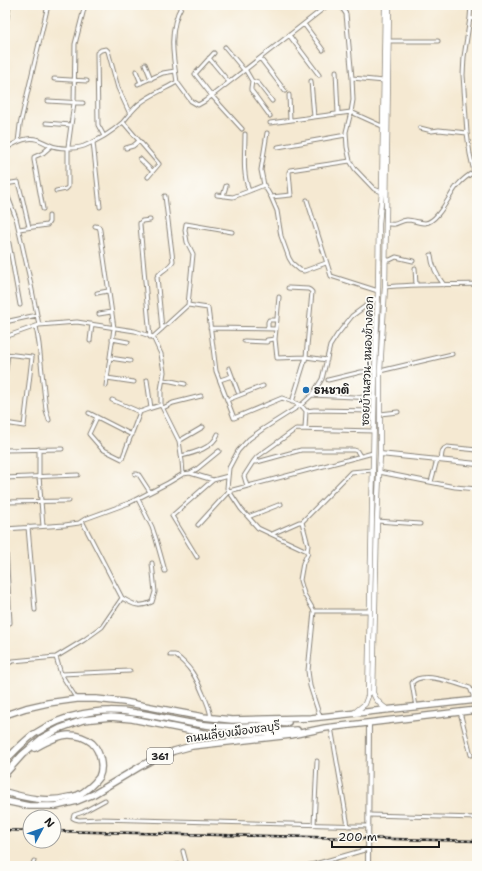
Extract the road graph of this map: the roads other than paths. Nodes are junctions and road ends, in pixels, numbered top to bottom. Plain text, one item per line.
1 (9, 5) edge
2 (48, 5) edge
3 (85, 5) edge
4 (182, 5) edge
5 (328, 5) edge
6 (340, 5) edge
7 (385, 5) edge
8 (389, 5) edge
9 (471, 5) edge
10 (470, 18) junction
11 (477, 20) edge
12 (304, 24) junction
13 (5, 29) edge
14 (289, 35) junction
15 (388, 41) junction
16 (438, 41) dead end
17 (225, 47) dead end
18 (323, 50) dead end
19 (214, 53) dead end
20 (209, 58) junction
21 (260, 58) junction
22 (145, 64) dead end
23 (245, 70) junction
24 (136, 71) dead end
25 (175, 71) junction
26 (336, 71) dead end
27 (319, 75) dead end
28 (352, 78) junction
29 (54, 79) dead end
30 (150, 79) junction
31 (75, 81) junction
32 (88, 81) dead end
33 (252, 81) junction
34 (384, 81) junction
35 (177, 82) junction
36 (229, 82) junction
37 (312, 82) dead end
38 (142, 83) junction
39 (138, 84) dead end
40 (285, 91) dead end
41 (289, 95) dead end
42 (212, 96) junction
43 (48, 101) dead end
44 (272, 101) dead end
45 (74, 103) junction
46 (83, 103) dead end
47 (351, 112) junction
48 (338, 113) junction
49 (130, 114) junction
50 (270, 116) dead end
51 (314, 116) junction
52 (290, 120) junction
53 (123, 122) junction
54 (46, 123) dead end
55 (270, 123) dead end
56 (7, 125) dead end
57 (71, 125) junction
58 (385, 128) junction
59 (420, 128) dead end
60 (242, 129) dead end
61 (5, 131) edge
62 (267, 133) dead end
63 (467, 133) junction
64 (245, 134) dead end
65 (346, 135) junction
66 (104, 136) junction
67 (5, 141) edge
68 (139, 141) junction
69 (18, 142) junction
70 (93, 142) junction
71 (51, 146) junction
72 (68, 147) junction
73 (278, 147) dead end
74 (126, 148) dead end
75 (6, 149) edge
76 (140, 159) dead end
77 (350, 161) junction
78 (152, 171) junction
79 (476, 171) edge
80 (148, 177) dead end
81 (5, 184) edge
82 (264, 185) junction
83 (226, 186) dead end
84 (5, 188) edge
85 (56, 191) dead end
86 (249, 191) junction
87 (382, 192) junction
88 (216, 195) dead end
89 (165, 196) dead end
90 (223, 196) junction
91 (271, 197) junction
92 (307, 200) dead end
93 (10, 202) junction
94 (5, 203) edge
95 (100, 207) dead end
96 (43, 209) dead end
97 (49, 216) dead end
98 (150, 220) dead end
99 (5, 221) edge
100 (386, 223) junction
101 (95, 226) dead end
102 (29, 227) junction
103 (19, 229) junction
104 (232, 232) dead end
105 (378, 254) junction
106 (431, 255) dead end
107 (385, 258) junction
108 (413, 261) dead end
109 (326, 263) junction
110 (415, 268) dead end
111 (477, 284) edge
112 (416, 285) junction
113 (444, 285) junction
114 (385, 287) junction
115 (288, 288) dead end
116 (108, 291) junction
117 (378, 291) junction
118 (97, 293) dead end
119 (279, 297) dead end
120 (378, 297) junction
121 (20, 305) dead end
122 (188, 305) junction
123 (111, 312) junction
124 (99, 314) dead end
125 (37, 315) junction
126 (277, 320) junction
127 (5, 322) edge
128 (92, 324) junction
129 (38, 326) junction
130 (114, 328) junction
131 (210, 328) junction
132 (162, 329) junction
133 (268, 329) junction
134 (276, 329) junction
135 (5, 337) edge
136 (151, 337) junction
137 (112, 339) junction
138 (275, 340) junction
139 (90, 341) dead end
140 (244, 341) dead end
141 (128, 342) dead end
142 (6, 354) edge
143 (452, 354) dead end
144 (110, 358) junction
145 (306, 358) junction
146 (327, 360) junction
147 (130, 361) dead end
148 (229, 368) dead end
149 (375, 371) junction
150 (380, 371) junction
151 (5, 376) edge
152 (232, 376) junction
153 (108, 378) junction
154 (147, 380) dead end
155 (163, 380) junction
156 (220, 380) junction
157 (328, 380) dead end
158 (134, 382) dead end
159 (184, 384) dead end
160 (106, 386) dead end
161 (263, 386) dead end
162 (238, 392) dead end
163 (200, 396) dead end
164 (312, 396) junction
165 (374, 398) junction
166 (112, 400) dead end
167 (227, 400) junction
168 (292, 402) junction
169 (301, 406) junction
170 (162, 407) junction
171 (151, 408) junction
172 (306, 411) junction
173 (374, 411) junction
174 (140, 412) junction
175 (398, 412) dead end
176 (89, 413) dead end
177 (380, 414) junction
178 (97, 417) junction
179 (49, 420) dead end
180 (5, 423) edge
181 (203, 427) dead end
182 (305, 429) junction
183 (374, 431) junction
184 (218, 434) dead end
185 (132, 435) junction
186 (179, 441) junction
187 (62, 449) dead end
188 (5, 450) edge
189 (39, 450) junction
190 (477, 450) edge
191 (219, 451) dead end
192 (373, 453) junction
193 (380, 454) junction
194 (181, 456) junction
195 (360, 456) junction
196 (439, 460) junction
197 (253, 462) junction
198 (477, 464) edge
199 (373, 470) junction
200 (379, 472) junction
201 (190, 473) junction
202 (135, 474) dead end
203 (182, 474) junction
204 (78, 475) dead end
205 (39, 476) junction
206 (228, 476) junction
207 (5, 478) edge
208 (213, 480) junction
209 (432, 482) junction
210 (247, 486) junction
211 (477, 489) edge
212 (229, 491) junction
213 (150, 492) junction
214 (138, 498) junction
215 (42, 501) junction
216 (69, 501) dead end
217 (5, 502) edge
218 (281, 504) dead end
219 (248, 517) junction
220 (82, 521) junction
221 (377, 521) junction
222 (302, 522) junction
223 (420, 524) dead end
224 (198, 525) dead end
225 (44, 526) junction
226 (28, 527) junction
227 (5, 529) edge
228 (272, 534) junction
229 (306, 551) junction
230 (197, 557) dead end
231 (152, 563) dead end
232 (165, 571) dead end
233 (122, 598) junction
234 (35, 610) dead end
235 (314, 611) junction
236 (370, 611) junction
237 (10, 623) dead end
238 (170, 655) dead end
239 (56, 657) junction
240 (5, 665) edge
241 (130, 671) dead end
242 (61, 674) junction
243 (76, 699) junction
244 (475, 700) edge
245 (416, 707) junction
246 (388, 710) junction
247 (477, 710) edge
248 (460, 712) junction
249 (354, 714) junction
250 (5, 715) edge
251 (320, 717) junction
252 (211, 718) junction
253 (311, 718) junction
254 (369, 723) junction
255 (328, 728) junction
256 (22, 755) junction
257 (471, 755) dead end
258 (5, 761) edge
259 (317, 761) dead end
260 (5, 774) edge
261 (5, 792) edge
262 (105, 800) dead end
263 (5, 801) edge
264 (369, 815) junction
265 (477, 818) edge
266 (314, 825) junction
267 (348, 826) junction
268 (368, 826) junction
269 (368, 849) junction
270 (183, 851) dead end
271 (34, 861) dead end
272 (186, 865) edge
273 (32, 866) edge
274 (170, 866) edge
275 (306, 866) edge
276 (368, 866) edge

1 - 13 street
2 - 69 street
3 - 31 street
4 - 25 street
5 - 12 street
6 - 28 street
7 - 34 main road, ซอยบ้านสวน-หนองข้างคอก
8 - 15 main road, ซอยบ้านสวน-หนองข้างคอก
9 - 10 street
10 - 11 street
10 - 63 street
12 - 14 street
12 - 18 street
14 - 21 street
14 - 27 street
15 - 16 street
15 - 58 main road, ซอยบ้านสวน-หนองข้างคอก
17 - 23 street
19 - 20 street
20 - 36 street
20 - 42 street
21 - 23 street
21 - 40 street
22 - 30 street
23 - 33 street
23 - 36 street
24 - 38 street
25 - 30 street
25 - 35 street
26 - 48 street
28 - 34 street
28 - 47 street
29 - 31 street
30 - 38 street
31 - 32 street
31 - 45 street
33 - 44 street
33 - 50 street
34 - 58 main road, ซอยบ้านสวน-หนองข้างคอก
35 - 42 street
35 - 49 street
36 - 42 street
37 - 51 street
38 - 39 street
41 - 52 street
42 - 60 street
43 - 45 street
45 - 46 street
45 - 57 street
47 - 48 street
47 - 58 street
47 - 65 street
48 - 51 street
49 - 53 street
49 - 66 street
51 - 52 street
52 - 55 street
53 - 66 street
53 - 68 street
54 - 57 street
56 - 61 street
57 - 72 street
58 - 87 main road, ซอยบ้านสวน-หนองข้างคอก
58 - 100 main road, ซอยบ้านสวน-หนองข้างคอก
59 - 63 street
62 - 82 street
63 - 79 street
64 - 86 street
65 - 73 street
65 - 77 street
66 - 70 street
67 - 75 street
68 - 74 street
68 - 78 street
69 - 71 street
69 - 75 street
70 - 72 street
70 - 95 street
71 - 72 street
71 - 96 street
72 - 85 street
76 - 78 street
77 - 87 street
77 - 91 street
78 - 80 street
79 - 100 street
81 - 102 street
82 - 86 street
82 - 91 street
83 - 90 street
84 - 93 street
86 - 90 street
87 - 105 main road, ซอยบ้านสวน-หนองข้างคอก
88 - 90 street
89 - 132 street
91 - 109 street
92 - 109 street
93 - 94 street
93 - 103 street
97 - 102 street
98 - 136 street
99 - 121 street
100 - 107 main road, ซอยบ้านสวน-หนองข้างคอก
101 - 116 street
102 - 103 street
103 - 125 street
104 - 122 street
105 - 107 main road
105 - 117 main road, ซอยบ้านสวน-หนองข้างคอก
106 - 113 street
107 - 108 street
107 - 114 main road, ซอยบ้านสวน-หนองข้างคอก
109 - 117 street
110 - 112 street
111 - 113 street
112 - 113 street
112 - 114 street
114 - 150 main road, ซอยบ้านสวน-หนองข้างคอก
115 - 145 street
116 - 118 street
116 - 123 street
117 - 120 main road, ซอยบ้านสวน-หนองข้างคอก
119 - 126 street
120 - 146 street
120 - 149 main road, ซอยบ้านสวน-หนองข้างคอก
122 - 131 street
122 - 132 street
123 - 124 street
123 - 130 street
125 - 127 street
125 - 129 street
126 - 133 street
126 - 134 street
128 - 129 street
128 - 130 street
128 - 139 street
129 - 135 street
129 - 179 street
130 - 136 street
130 - 137 street
131 - 133 street
131 - 156 street
132 - 136 street
133 - 134 street
134 - 138 street
136 - 155 street
137 - 141 street
137 - 144 street
138 - 140 street
138 - 145 street
142 - 151 street
142 - 180 street
143 - 150 street
144 - 147 street
144 - 153 street
145 - 146 street
145 - 168 street
146 - 164 street
148 - 152 street
149 - 157 street
149 - 165 main road, ซอยบ้านสวน-หนองข้างคอก
150 - 177 main road, ซอยบ้านสวน-หนองข้างคอก
152 - 156 street
152 - 162 street
153 - 158 street
153 - 160 street
154 - 171 street
155 - 159 street
155 - 170 street
156 - 167 street
161 - 167 street
163 - 170 street
164 - 165 street
164 - 169 street
165 - 173 main road, ซอยบ้านสวน-หนองข้างคอก
166 - 174 street
167 - 168 street
168 - 169 street
169 - 172 street
169 - 206 street
170 - 171 street
170 - 186 street
171 - 174 street
172 - 173 street
172 - 182 street
173 - 183 main road, ซอยบ้านสวน-หนองข้างคอก
174 - 185 street
175 - 177 street
176 - 178 street
177 - 193 main road, ซอยบ้านสวน-หนองข้างคอก
178 - 185 street
178 - 185 street
181 - 186 street
182 - 183 street
182 - 197 street
183 - 192 main road, ซอยบ้านสวน-หนองข้างคอก
184 - 194 street
186 - 194 street
187 - 189 street
188 - 189 street
189 - 205 street
190 - 196 street
191 - 201 street
192 - 193 main road
192 - 195 street
192 - 199 main road, ซอยบ้านสวน-หนองข้างคอก
193 - 196 street
193 - 200 main road, ซอยบ้านสวน-หนองข้างคอก
194 - 203 street
195 - 197 street
195 - 210 street
196 - 198 street
196 - 209 street
197 - 210 street
199 - 222 street
199 - 236 main road, ซอยบ้านสวน-หนองข้างคอก
200 - 209 street
200 - 221 main road, ซอยบ้านสวน-หนองข้างคอก
201 - 203 street
201 - 208 street
202 - 213 street
203 - 213 street
204 - 205 street
205 - 207 street
205 - 215 street
206 - 208 street
206 - 212 street
208 - 230 street
209 - 211 street
210 - 212 street
212 - 219 street
212 - 224 street
213 - 214 street
214 - 220 street
214 - 232 street
215 - 216 street
215 - 217 street
215 - 225 street
218 - 219 street
219 - 228 street
220 - 225 street
220 - 233 street
221 - 223 street
221 - 246 main road, ซอยบ้านสวน-หนองข้างคอก
222 - 228 street
222 - 229 street
225 - 226 street
226 - 227 street
226 - 234 street
227 - 237 street
228 - 229 street
229 - 235 street
231 - 233 street
233 - 239 street
235 - 236 street
235 - 251 street
236 - 249 main road, ซอยบ้านสวน-หนองข้างคอก
238 - 252 street
239 - 240 street
239 - 242 street
241 - 242 street
242 - 243 street
243 - 250 highway, ถนนเลี่ยงเมืองชลบุรี
243 - 252 highway, ถนนเลี่ยงเมืองชลบุรี
244 - 245 highway, ถนนเลี่ยงเมืองชลบุรี
244 - 245 street
245 - 246 highway, ถนนเลี่ยงเมืองชลบุรี
246 - 249 highway, ถนนเลี่ยงเมืองชลบุรี
247 - 248 highway, ถนนเลี่ยงเมืองชลบุรี / 361
248 - 254 highway, ถนนเลี่ยงเมืองชลบุรี / 361
248 - 257 street
249 - 251 highway, ถนนเลี่ยงเมืองชลบุรี
251 - 253 highway, ถนนเลี่ยงเมืองชลบุรี
252 - 253 highway, ถนนเลี่ยงเมืองชลบุรี
253 - 258 highway
254 - 255 highway, ถนนเลี่ยงเมืองชลบุรี / 361
254 - 264 street
255 - 256 highway
255 - 263 highway, ถนนเลี่ยงเมืองชลบุรี / 361
255 - 267 street
256 - 260 highway
256 - 261 highway
259 - 266 street
262 - 266 street
264 - 265 street
264 - 268 street
266 - 267 street
267 - 268 street
268 - 269 street
269 - 275 street
269 - 276 street
270 - 272 street
271 - 273 street
272 - 274 street

